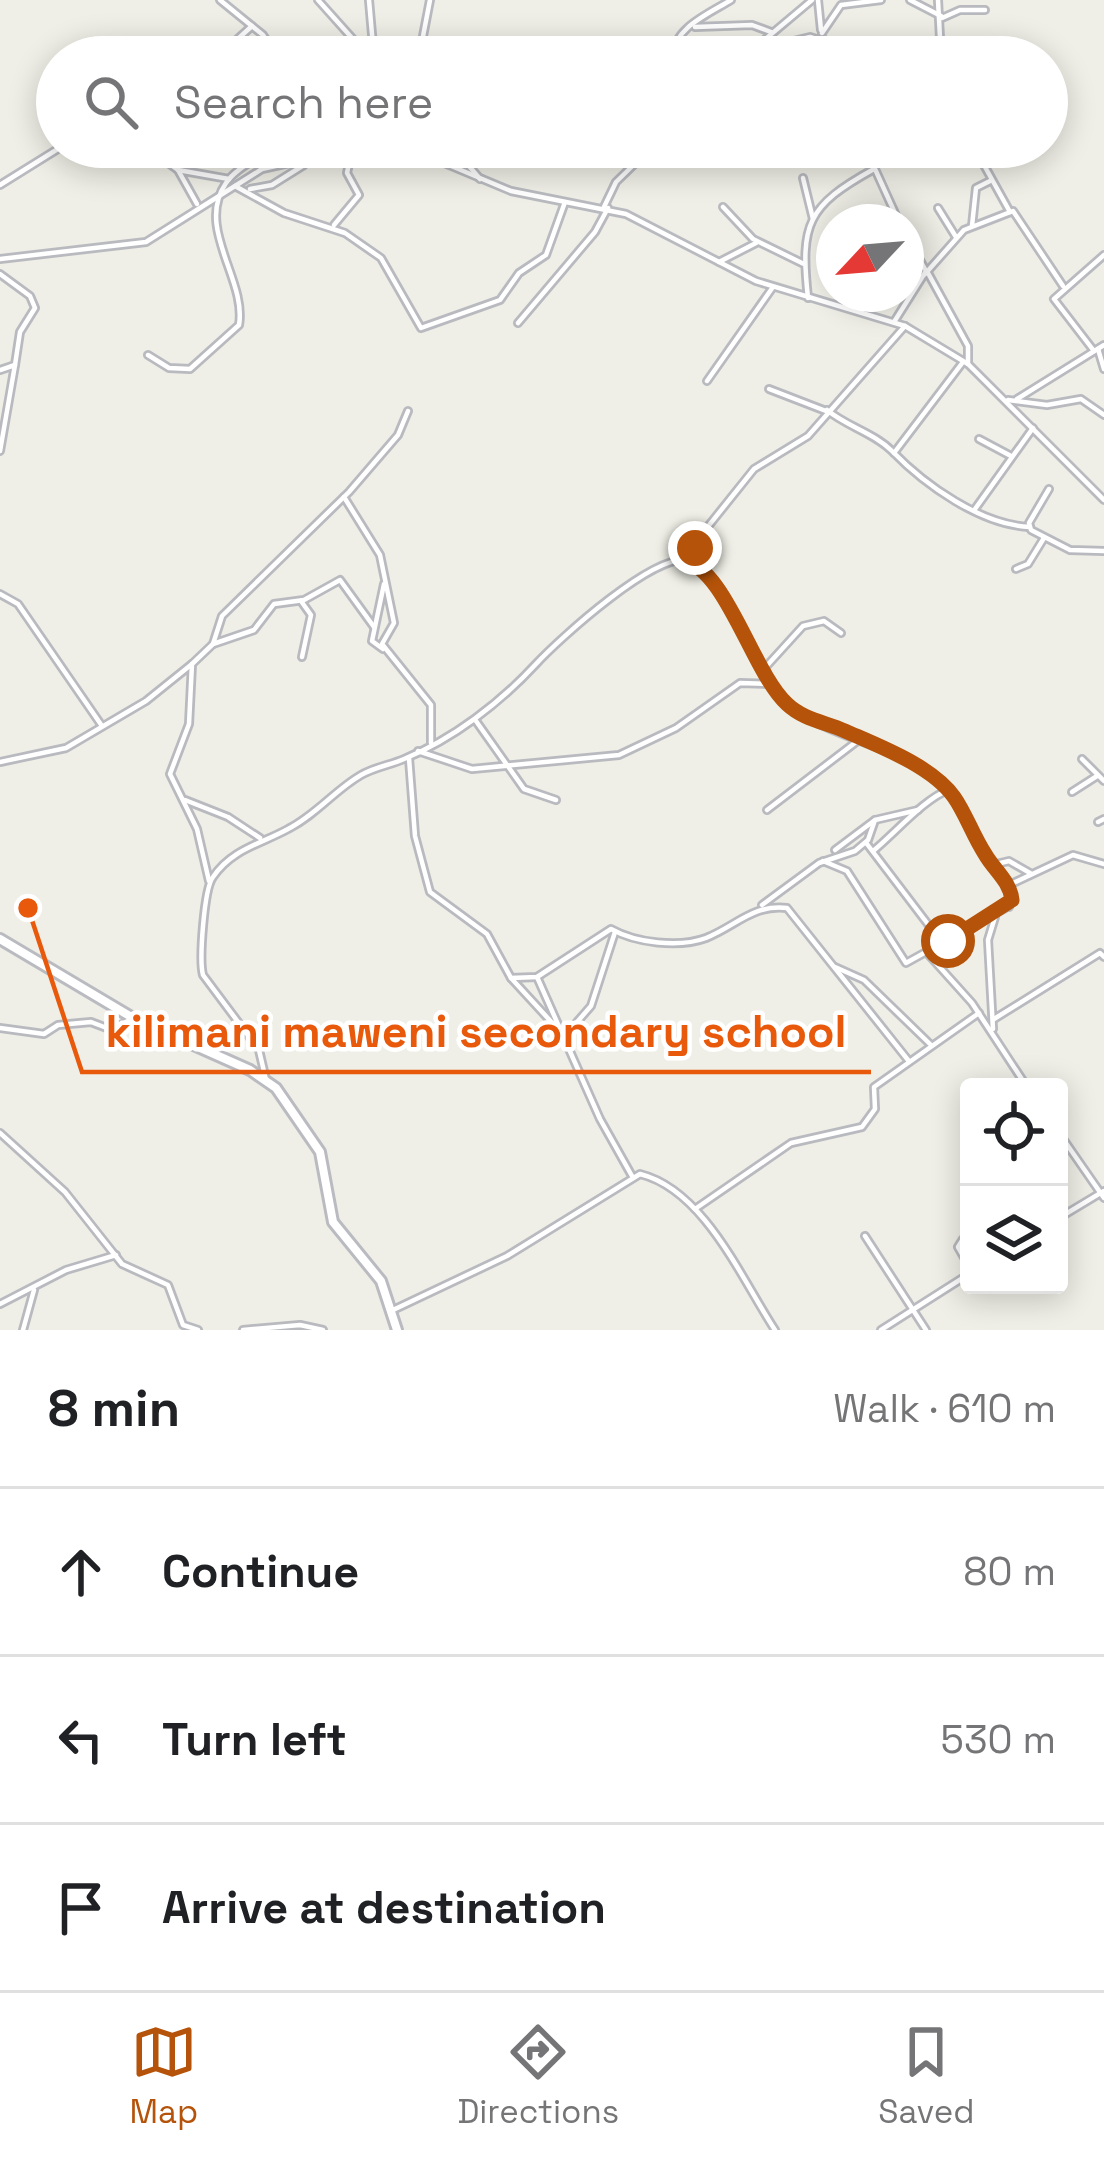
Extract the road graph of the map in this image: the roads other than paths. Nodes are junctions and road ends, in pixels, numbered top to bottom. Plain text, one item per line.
1 (220, 0) edge
2 (318, 0) edge
3 (369, 0) edge
4 (430, 0) edge
5 (730, 0) edge
6 (815, 0) edge
7 (880, 0) edge
8 (910, 0) edge
9 (938, 0) edge
10 (985, 10) dead end
11 (942, 17) junction
12 (252, 26) junction
13 (689, 27) junction
14 (771, 32) junction
15 (822, 33) junction
16 (242, 36) edge
17 (260, 36) edge
18 (352, 36) edge
19 (371, 36) edge
20 (423, 36) edge
21 (680, 36) edge
22 (767, 36) edge
23 (823, 36) edge
24 (942, 36) edge
25 (36, 163) edge
26 (175, 168) edge
27 (249, 168) edge
28 (268, 168) edge
29 (298, 168) edge
30 (347, 168) edge
31 (454, 168) edge
32 (472, 168) edge
33 (630, 168) edge
34 (985, 168) edge
35 (874, 169) joint
36 (178, 170) junction
37 (803, 178) dead end
38 (481, 180) junction
39 (992, 181) junction
40 (232, 183) junction
41 (0, 185) edge
42 (244, 189) junction
43 (222, 191) junction
44 (565, 202) junction
45 (891, 204) edge
46 (198, 206) junction
47 (723, 207) dead end
48 (606, 208) junction
49 (938, 208) dead end
50 (1010, 212) junction
51 (813, 219) junction
52 (972, 226) junction
53 (332, 227) junction
54 (956, 237) junction
55 (758, 242) junction
56 (1104, 255) edge
57 (0, 260) edge
58 (719, 262) junction
59 (804, 264) junction
60 (924, 265) edge
61 (0, 274) edge
62 (926, 274) junction
63 (1063, 286) junction
64 (773, 287) junction
65 (808, 298) junction
66 (894, 322) junction
67 (518, 323) dead end
68 (905, 326) junction
69 (1099, 348) edge
70 (148, 355) dead end
71 (966, 363) junction
72 (15, 365) junction
73 (1104, 369) edge
74 (0, 370) edge
75 (707, 381) dead end
76 (769, 388) dead end
77 (1017, 399) junction
78 (1006, 400) junction
79 (826, 410) junction
80 (408, 411) dead end
81 (1104, 415) edge
82 (1033, 428) junction
83 (980, 439) dead end
84 (0, 451) edge
85 (894, 453) junction
86 (1011, 456) junction
87 (1049, 489) dead end
88 (344, 496) junction
89 (1104, 500) edge
90 (975, 509) junction
91 (1030, 527) junction
92 (1044, 538) junction
93 (1104, 551) edge
94 (682, 560) junction
95 (1016, 569) dead end
96 (386, 579) junction
97 (0, 594) edge
98 (301, 601) junction
99 (374, 627) junction
100 (841, 633) dead end
101 (213, 644) junction
102 (389, 651) junction
103 (302, 657) dead end
104 (192, 664) junction
105 (763, 670) junction
106 (771, 685) junction
107 (476, 721) junction
108 (102, 727) junction
109 (860, 740) junction
110 (431, 743) junction
111 (418, 752) junction
112 (409, 758) junction
113 (1082, 759) dead end
114 (0, 762) edge
115 (505, 765) junction
116 (1101, 779) edge
117 (949, 790) junction
118 (1072, 792) dead end
119 (180, 797) junction
120 (556, 800) dead end
121 (767, 810) dead end
122 (918, 810) junction
123 (874, 820) junction
124 (260, 839) junction
125 (866, 842) junction
126 (835, 850) dead end
127 (873, 851) junction
128 (824, 861) junction
129 (992, 865) junction
130 (1104, 865) edge
131 (1031, 874) junction
132 (209, 881) junction
133 (1010, 886) junction
134 (1009, 906) junction
135 (758, 908) junction
136 (614, 931) junction
137 (0, 939) edge
138 (943, 944) junction
139 (928, 954) junction
140 (1104, 958) edge
141 (833, 967) junction
142 (537, 977) junction
143 (511, 978) junction
144 (980, 1013) junction
145 (133, 1018) junction
146 (992, 1020) junction
147 (0, 1028) edge
148 (562, 1034) junction
149 (994, 1035) junction
150 (931, 1045) junction
151 (908, 1060) junction
152 (1021, 1078) edge
153 (266, 1082) junction
154 (1, 1137) edge
155 (1068, 1145) edge
156 (632, 1176) junction
157 (1103, 1194) edge
158 (694, 1210) junction
159 (1068, 1213) edge
160 (865, 1236) dead end
161 (116, 1255) junction
162 (960, 1277) edge
163 (34, 1290) junction
164 (0, 1304) edge
165 (393, 1310) junction
166 (914, 1310) junction
167 (271, 1328) edge
168 (184, 1329) edge
169 (23, 1330) edge
170 (198, 1330) edge
171 (243, 1330) edge
172 (323, 1330) edge
173 (398, 1330) edge
174 (775, 1330) edge
175 (881, 1330) edge
176 (926, 1330) edge

1 - 12 street
2 - 18 street
3 - 19 street
4 - 20 street
5 - 13 street
6 - 14 street
6 - 15 street
7 - 15 street
8 - 11 street
9 - 11 street
10 - 11 street
11 - 24 street
12 - 16 street
12 - 17 street
13 - 14 street
13 - 21 street
14 - 22 street
15 - 23 street
25 - 41 street
26 - 36 street
27 - 40 street
28 - 40 street
29 - 42 street
30 - 53 street
31 - 38 street
32 - 38 street
33 - 48 street
34 - 39 street
35 - 45 street
35 - 51 street
36 - 40 street
36 - 46 street
37 - 51 street
38 - 44 street
39 - 50 street
39 - 52 street
40 - 42 street
40 - 43 street
42 - 53 street
43 - 46 street
43 - 70 street
44 - 48 street
44 - 53 street
46 - 57 street
47 - 55 street
48 - 58 street
48 - 67 street
49 - 54 street
50 - 52 street
50 - 63 street
51 - 59 street
52 - 54 street
54 - 62 street
55 - 58 street
55 - 59 street
56 - 63 street
58 - 64 street
59 - 65 street
60 - 62 street
61 - 72 street
62 - 66 street
62 - 71 street
63 - 69 street
64 - 65 street
64 - 75 street
65 - 66 street
66 - 68 street
68 - 71 street
68 - 79 street
69 - 73 street
69 - 77 street
71 - 78 street
71 - 85 street
72 - 74 street
72 - 84 street
76 - 79 street
77 - 78 street
77 - 81 street
78 - 82 street
79 - 85 street
79 - 94 street
80 - 88 street
82 - 86 street
82 - 89 street
83 - 86 street
85 - 90 street
86 - 90 street
87 - 91 street
88 - 96 street
88 - 101 street
90 - 91 street
91 - 92 street
92 - 93 street
92 - 95 street
94 - 105 street
94 - 107 street
96 - 99 street
96 - 102 street
97 - 108 street
98 - 99 street
98 - 101 street
98 - 103 street
99 - 102 street
100 - 105 street
101 - 104 street
102 - 110 street
104 - 108 street
104 - 119 street
105 - 106 street
106 - 109 street
106 - 115 street
107 - 110 street
107 - 115 street
108 - 114 street
109 - 117 street
109 - 121 street
110 - 111 street
111 - 112 street
111 - 115 street
112 - 124 street
112 - 143 street
113 - 116 street
115 - 120 street
116 - 118 street
117 - 122 street
117 - 129 street
119 - 124 street
119 - 132 street
122 - 123 street
122 - 127 street
123 - 125 street
123 - 126 street
124 - 132 street
125 - 127 street
125 - 128 street
127 - 138 street
128 - 135 street
128 - 139 street
129 - 131 street
129 - 133 street
130 - 131 street
131 - 133 street
132 - 153 street
133 - 134 street
134 - 138 street
134 - 146 street
135 - 136 street
135 - 141 street
136 - 142 street
136 - 148 street
137 - 145 street
138 - 139 street
139 - 144 street
140 - 146 street
141 - 150 street
141 - 151 street
142 - 143 street
142 - 148 street
143 - 148 street
144 - 149 street
144 - 150 street
145 - 147 street
145 - 153 street
146 - 149 street
148 - 156 street
149 - 152 street
150 - 151 street
151 - 158 street
153 - 165 street
154 - 161 street
155 - 157 street
156 - 158 street
156 - 165 street
157 - 159 street
158 - 174 street
160 - 166 street
161 - 163 street
161 - 168 street
162 - 166 street
163 - 164 street
163 - 169 street
165 - 173 street
166 - 175 street
166 - 176 street
167 - 171 street
167 - 172 street
168 - 170 street

